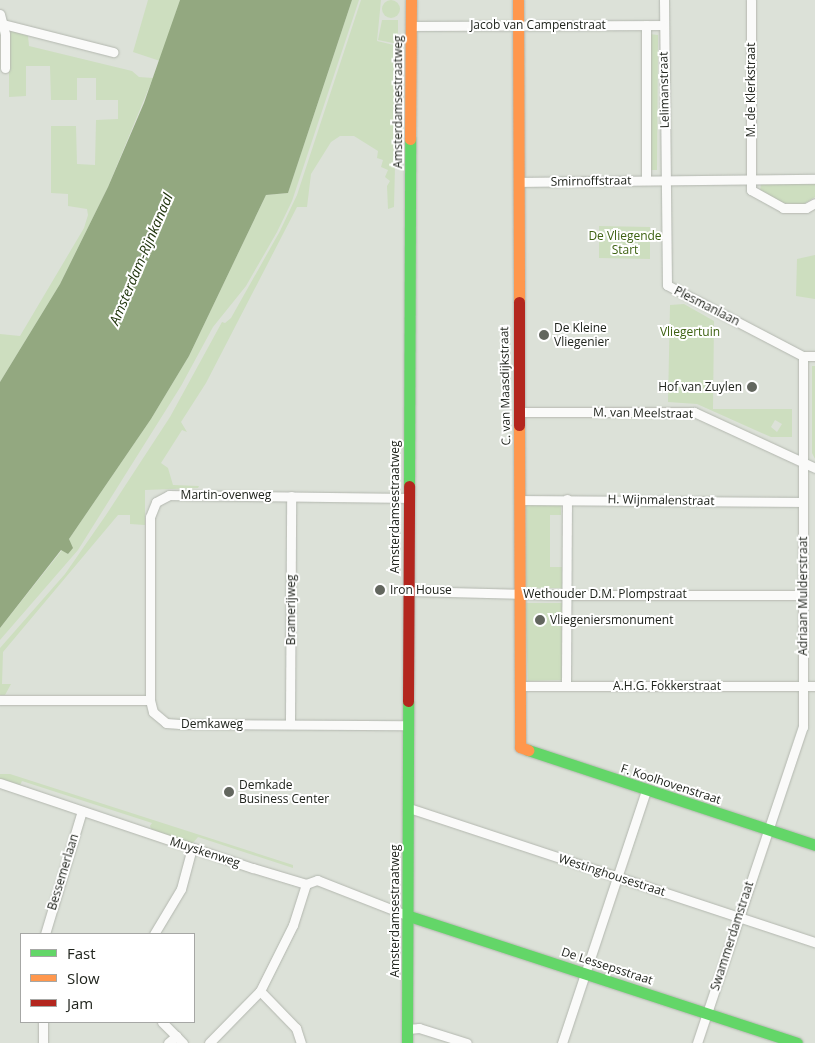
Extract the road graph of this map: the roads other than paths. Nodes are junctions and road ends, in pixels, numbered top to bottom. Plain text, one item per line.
1 (411, 0) edge
2 (518, 0) edge
3 (664, 0) edge
4 (751, 0) edge
5 (0, 14) edge
6 (3, 24) junction
7 (518, 25) junction
8 (646, 25) junction
9 (664, 25) junction
10 (412, 26) junction
11 (113, 52) dead end
12 (5, 68) dead end
13 (815, 179) edge
14 (646, 180) junction
15 (665, 180) junction
16 (751, 180) junction
17 (518, 182) junction
18 (815, 203) edge
19 (804, 356) junction
20 (815, 356) edge
21 (519, 412) junction
22 (804, 463) junction
23 (815, 468) edge
24 (291, 496) junction
25 (407, 498) junction
26 (568, 499) junction
27 (520, 500) junction
28 (802, 502) junction
29 (409, 591) junction
30 (521, 594) junction
31 (566, 595) junction
32 (802, 595) junction
33 (519, 686) junction
34 (566, 686) junction
35 (803, 686) junction
36 (815, 686) edge
37 (0, 700) edge
38 (150, 700) junction
39 (290, 723) junction
40 (407, 725) junction
41 (520, 748) joint
42 (0, 783) edge
43 (646, 791) junction
44 (410, 808) junction
45 (82, 811) junction
46 (768, 830) junction
47 (815, 845) edge
48 (192, 848) junction
49 (617, 876) junction
50 (306, 884) junction
51 (409, 916) junction
52 (738, 917) junction
53 (46, 933) edge
54 (155, 933) edge
55 (815, 942) edge
56 (585, 973) junction
57 (260, 991) junction
58 (706, 1013) junction
59 (43, 1023) edge
60 (163, 1023) edge
61 (408, 1029) junction
62 (176, 1036) junction
63 (43, 1043) edge
64 (168, 1043) edge
65 (183, 1043) edge
66 (209, 1043) edge
67 (301, 1043) edge
68 (407, 1043) edge
69 (467, 1043) edge
70 (562, 1043) edge
71 (697, 1043) edge
72 (797, 1043) edge

1 - 10 street, Amsterdamsestraatweg
2 - 7 street, C. van Maasdijkstraat
3 - 9 street, Lelimanstraat
4 - 16 street, M. de Klerkstraat
5 - 6 street
6 - 11 street
6 - 12 street
7 - 8 street, Jacob van Campenstraat
7 - 10 street, Jacob van Campenstraat
7 - 17 street, C. van Maasdijkstraat
8 - 9 street, Jacob van Campenstraat
8 - 14 street, Lelimanstraat
9 - 15 street, Lelimanstraat
10 - 25 street, Amsterdamsestraatweg
13 - 16 street, Smirnoffstraat
14 - 15 street, Smirnoffstraat
14 - 17 street, Smirnoffstraat
15 - 16 street, Smirnoffstraat
15 - 19 street, Plesmanlaan
16 - 18 street
17 - 21 street, C. van Maasdijkstraat
19 - 20 street, Plesmanlaan
19 - 22 street, Adriaan Mulderstraat
21 - 22 street, M. van Meelstraat
21 - 27 street, C. van Maasdijkstraat
22 - 23 street, M. van Meelstraat
22 - 28 street, Adriaan Mulderstraat
24 - 25 street, Martin-ovenweg
24 - 38 street, Martin-ovenweg
24 - 39 street, Bramerijweg
25 - 29 street, Amsterdamsestraatweg
26 - 27 street, H. Wijnmalenstraat
26 - 28 street, H. Wijnmalenstraat
26 - 31 street
27 - 30 street, C. van Maasdijkstraat
28 - 32 street, Adriaan Mulderstraat
29 - 30 street, Wethouder D.M. Plompstraat
29 - 40 street, Amsterdamsestraatweg
30 - 31 street, Wethouder D.M. Plompstraat
30 - 33 street, C. van Maasdijkstraat
31 - 32 street, Wethouder D.M. Plompstraat
31 - 34 street
32 - 35 street, Adriaan Mulderstraat
33 - 34 street, A.H.G. Fokkerstraat
33 - 41 street, C. van Maasdijkstraat
34 - 35 street, A.H.G. Fokkerstraat
35 - 36 street, A.H.G. Fokkerstraat
35 - 46 street, Adriaan Mulderstraat
37 - 38 street
38 - 39 street, Demkaweg
39 - 40 street, Demkaweg
40 - 44 street, Amsterdamsestraatweg
41 - 43 street, F. Koolhovenstraat
42 - 45 street, Muyskenweg
43 - 46 street, F. Koolhovenstraat
43 - 49 street
44 - 49 street, Westinghousestraat
44 - 51 street, Amsterdamsestraatweg
45 - 48 street, Muyskenweg
45 - 53 street, Bessemerlaan
46 - 47 street, F. Koolhovenstraat
46 - 52 street, Swammerdamstraat
48 - 50 street, Muyskenweg
48 - 54 street
49 - 52 street, Westinghousestraat
49 - 56 street
50 - 51 street, Muyskenweg
50 - 57 street
51 - 56 street, De Lessepsstraat
51 - 61 street, Amsterdamsestraatweg
52 - 55 street, Westinghousestraat
52 - 58 street, Swammerdamstraat
56 - 58 street, De Lessepsstraat
56 - 70 street
57 - 66 street
57 - 67 street
58 - 71 street, Swammerdamstraat
58 - 72 street, De Lessepsstraat
59 - 63 street
60 - 62 street
61 - 68 street, Amsterdamsestraatweg
61 - 69 street
62 - 64 street
62 - 65 street

